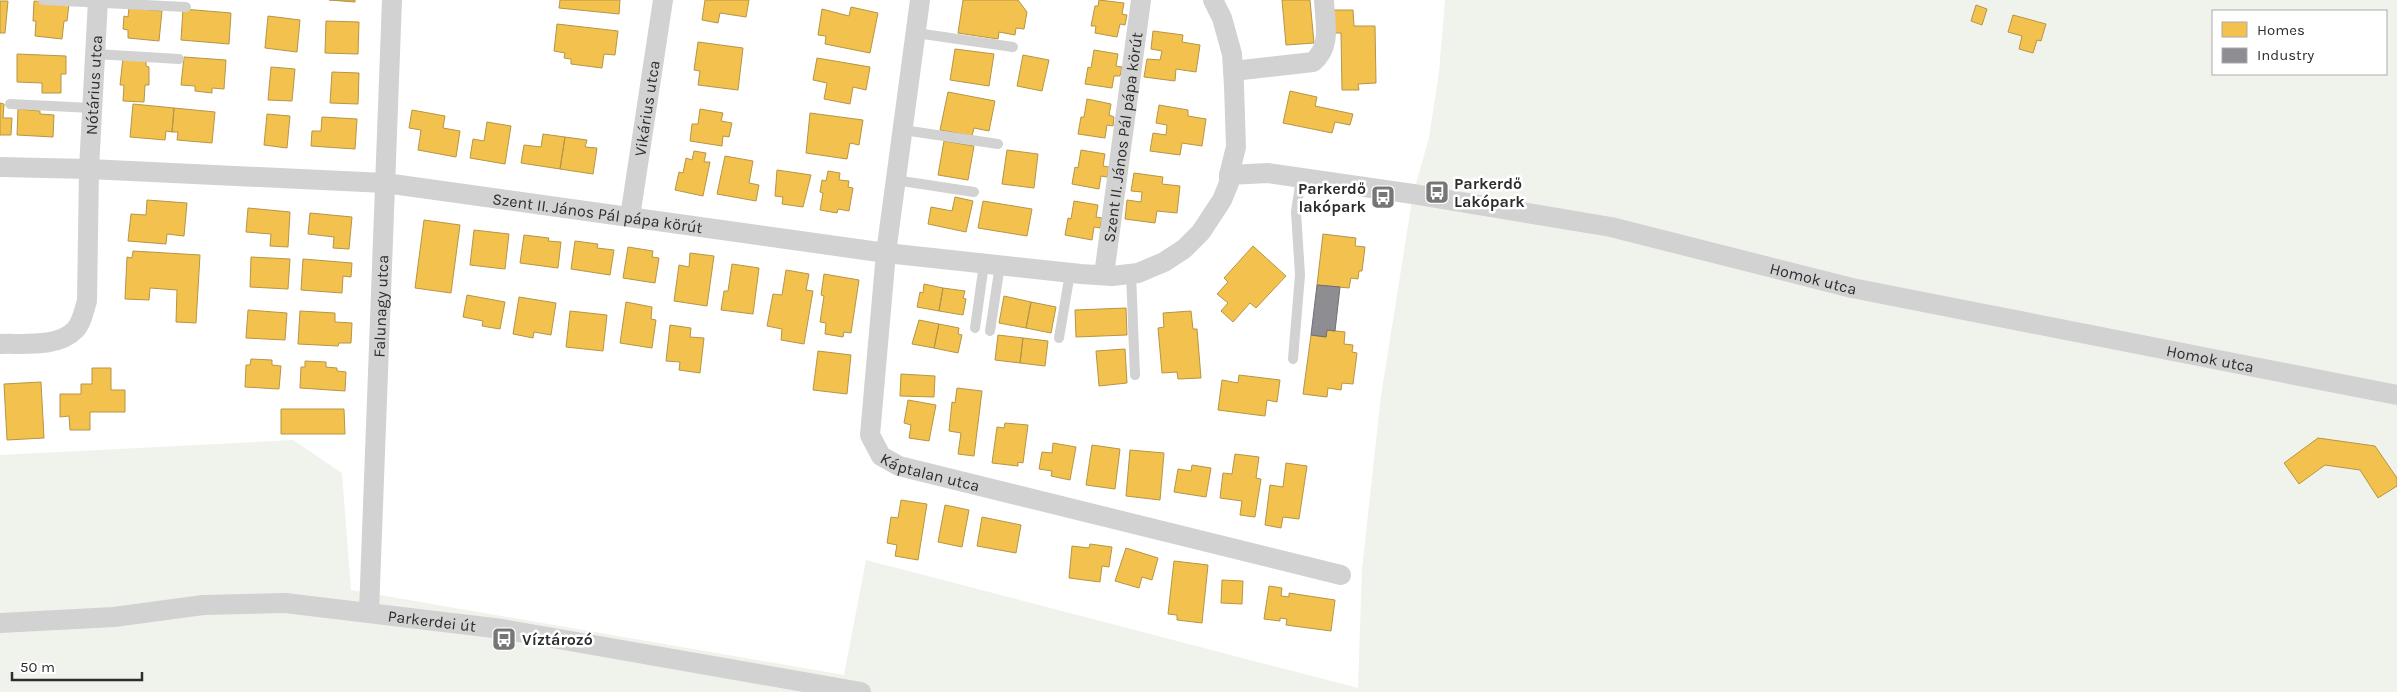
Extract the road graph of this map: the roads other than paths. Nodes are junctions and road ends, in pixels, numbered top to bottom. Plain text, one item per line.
1 (43, 0) edge
2 (392, 0) edge
3 (663, 0) edge
4 (920, 0) edge
5 (1141, 0) edge
6 (1213, 0) edge
7 (1324, 0) edge
8 (98, 2) edge
9 (186, 6) dead end
10 (916, 33) junction
11 (1013, 47) dead end
12 (95, 54) junction
13 (179, 59) dead end
14 (1233, 71) junction
15 (10, 104) dead end
16 (92, 108) junction
17 (903, 130) junction
18 (998, 144) dead end
19 (0, 167) edge
20 (90, 169) junction
21 (1228, 175) junction
22 (1301, 178) junction
23 (895, 180) junction
24 (385, 183) junction
25 (974, 192) dead end
26 (630, 217) junction
27 (886, 253) junction
28 (992, 264) junction
29 (1070, 272) junction
30 (1131, 273) junction
31 (1104, 275) junction
32 (975, 328) dead end
33 (990, 331) dead end
34 (1059, 338) dead end
35 (0, 344) edge
36 (1293, 359) dead end
37 (1136, 374) dead end
38 (2397, 395) edge
39 (1341, 575) dead end
40 (369, 612) junction
41 (0, 623) edge
42 (861, 692) edge

1 - 8 lane
2 - 24 street, Falunagy utca
3 - 26 street, Vikárius utca
4 - 10 street, Káptalan utca
5 - 31 street, Szent II. János Pál pápa körút
6 - 14 street, Szent II. János Pál pápa körút
7 - 14 street
8 - 9 lane
8 - 12 street, Nótárius utca
10 - 11 lane
10 - 17 street, Káptalan utca
12 - 13 lane
12 - 16 street, Nótárius utca
14 - 21 street, Szent II. János Pál pápa körút
15 - 16 lane
16 - 20 street, Nótárius utca
17 - 18 lane
17 - 23 street, Káptalan utca
19 - 20 street, Szent II. János Pál pápa körút
20 - 24 street, Szent II. János Pál pápa körút
20 - 35 street
21 - 22 street, Homok utca
21 - 30 street, Szent II. János Pál pápa körút
22 - 36 lane
22 - 38 street, Homok utca
23 - 25 lane
23 - 27 street, Káptalan utca
24 - 26 street, Szent II. János Pál pápa körút
24 - 40 street, Falunagy utca
26 - 27 street, Szent II. János Pál pápa körút
27 - 28 street, Szent II. János Pál pápa körút
27 - 39 street, Káptalan utca
28 - 29 street, Szent II. János Pál pápa körút
28 - 32 lane
28 - 33 lane
29 - 31 street, Szent II. János Pál pápa körút
29 - 34 lane
30 - 31 street, Szent II. János Pál pápa körút
30 - 37 lane
40 - 41 street, Parkerdei út
40 - 42 street, Parkerdei út

